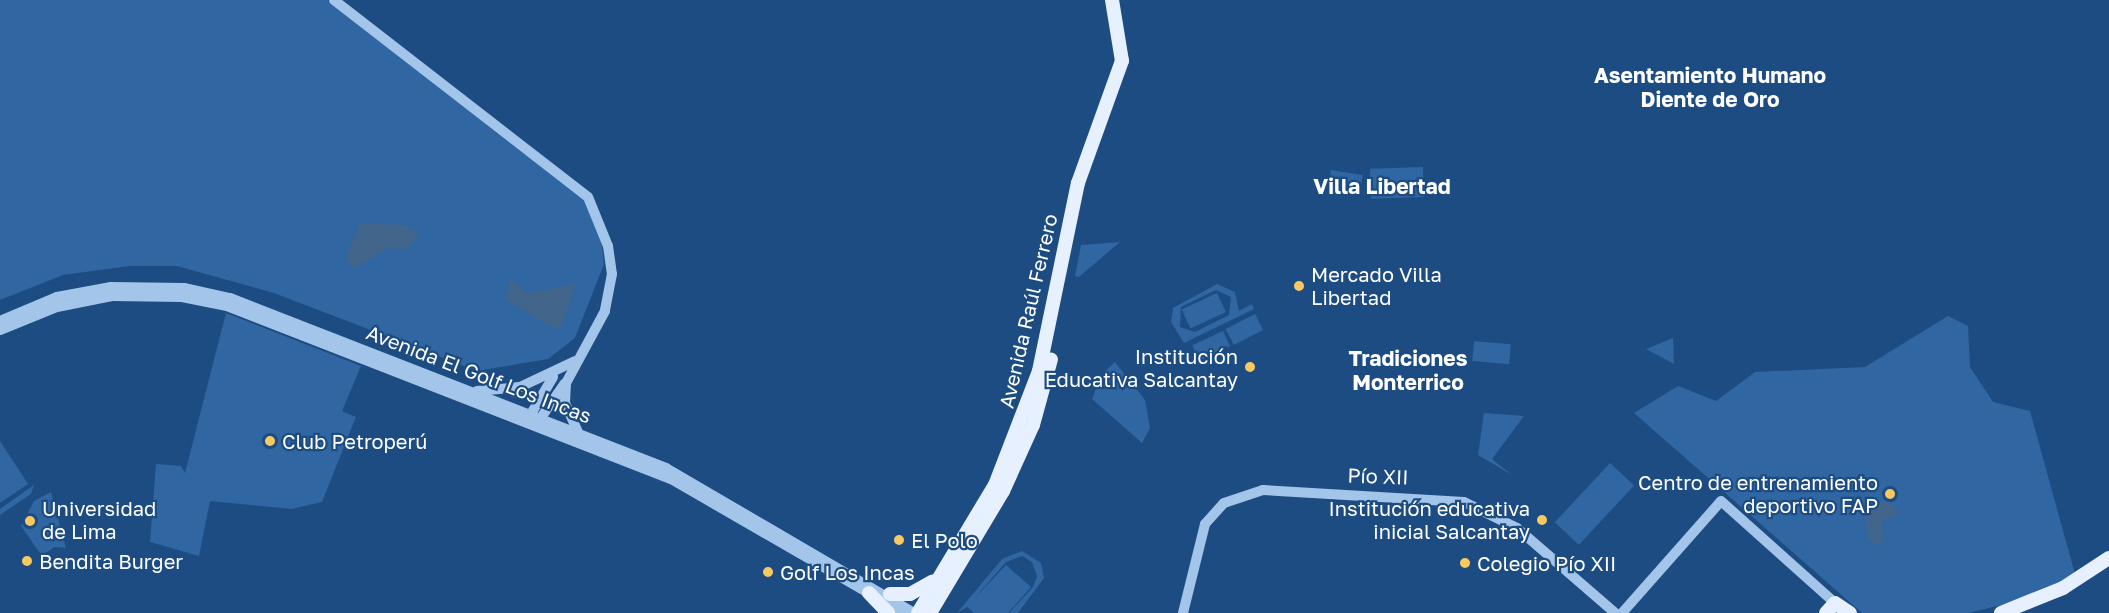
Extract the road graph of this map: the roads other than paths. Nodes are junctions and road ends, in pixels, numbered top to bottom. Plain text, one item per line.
1 (334, 0) edge
2 (1112, 0) edge
3 (1120, 0) edge
4 (0, 321) edge
5 (0, 330) edge
6 (575, 360) junction
7 (562, 369) junction
8 (566, 383) junction
9 (501, 389) junction
10 (473, 391) junction
11 (492, 398) junction
12 (533, 419) junction
13 (579, 432) junction
14 (2109, 558) edge
15 (2109, 569) edge
16 (949, 574) junction
17 (868, 593) junction
18 (890, 594) junction
19 (1830, 608) edge
20 (888, 613) edge
21 (903, 613) edge
22 (916, 613) edge
23 (930, 613) edge
24 (943, 613) edge
25 (1183, 613) edge
26 (1615, 613) edge
27 (1622, 613) edge
28 (1850, 613) edge
29 (2001, 613) edge
30 (2019, 613) edge

1 - 6 street
2 - 16 main road, Avenida Raúl Ferrero
3 - 16 main road, Avenida Raúl Ferrero
4 - 10 street, Avenida El Golf Los Incas
5 - 12 street, Avenida El Golf Los Incas
6 - 7 street
6 - 8 street
7 - 9 street
7 - 12 street
8 - 12 street
8 - 13 street
9 - 10 street
9 - 11 street
10 - 11 street, Avenida El Golf Los Incas
11 - 12 street, Avenida El Golf Los Incas
12 - 13 street, Avenida El Golf Los Incas
12 - 17 street, Avenida El Golf Los Incas
13 - 18 street, Avenida El Golf Los Incas
14 - 29 main road
15 - 30 main road
16 - 18 main road
16 - 22 main road, Avenida Raúl Ferrero
16 - 23 main road, Avenida Raúl Ferrero
16 - 24 main road
17 - 20 main road
17 - 21 street
18 - 22 street, Avenida El Golf Los Incas
19 - 27 street
19 - 28 main road
25 - 26 street, Pío XII

